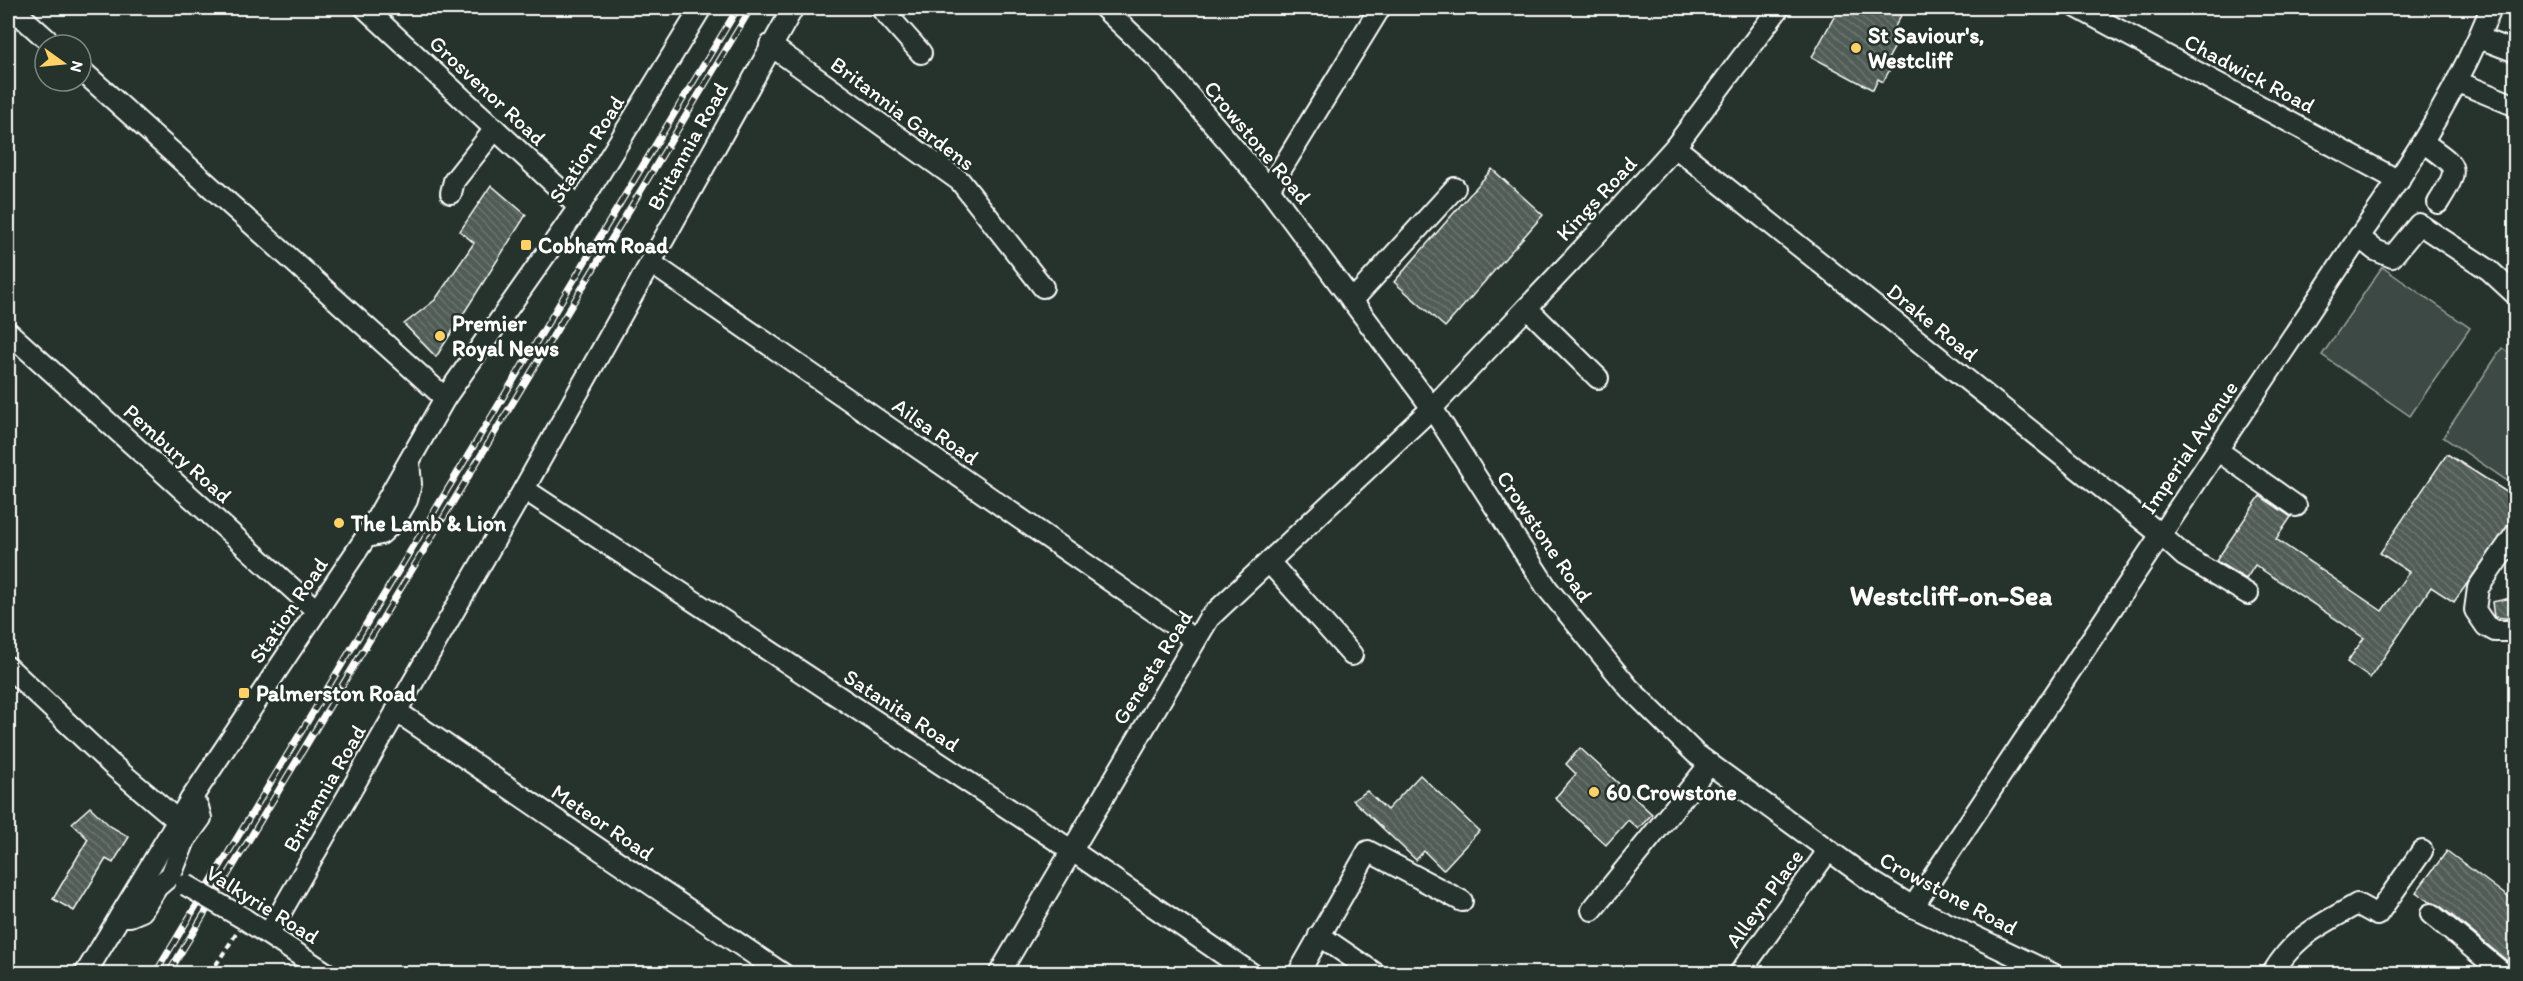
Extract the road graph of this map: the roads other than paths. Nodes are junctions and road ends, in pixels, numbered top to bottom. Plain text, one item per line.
1 (12, 8) edge
2 (365, 8) edge
3 (701, 8) edge
4 (793, 8) edge
5 (881, 8) edge
6 (1104, 8) edge
7 (1380, 8) edge
8 (1779, 8) edge
9 (2078, 8) edge
10 (2491, 8) edge
11 (40, 33) edge
12 (2479, 38) junction
13 (770, 45) junction
14 (2516, 52) edge
15 (921, 53) dead end
16 (93, 81) edge
17 (2458, 82) junction
18 (2516, 106) edge
19 (495, 129) junction
20 (2422, 142) junction
21 (1675, 147) junction
22 (2399, 181) junction
23 (1455, 188) dead end
24 (1269, 189) junction
25 (451, 193) dead end
26 (2438, 203) dead end
27 (579, 207) junction
28 (2359, 237) junction
29 (651, 262) junction
30 (1043, 287) dead end
31 (2516, 295) edge
32 (1352, 301) junction
33 (1527, 308) junction
34 (8, 332) edge
35 (1598, 378) dead end
36 (445, 398) junction
37 (1432, 408) junction
38 (2217, 450) junction
39 (524, 489) junction
40 (2296, 506) dead end
41 (2516, 533) edge
42 (2160, 534) junction
43 (1269, 562) junction
44 (2248, 594) dead end
45 (316, 610) junction
46 (2516, 631) edge
47 (1194, 639) junction
48 (1352, 655) dead end
49 (8, 667) edge
50 (396, 711) junction
51 (1710, 764) junction
52 (191, 799) junction
53 (177, 820) junction
54 (1071, 850) junction
55 (1828, 851) junction
56 (2422, 851) dead end
57 (179, 880) junction
58 (1462, 901) dead end
59 (1913, 907) junction
60 (1592, 910) dead end
61 (2431, 914) dead end
62 (120, 916) junction
63 (268, 933) junction
64 (1319, 935) junction
65 (84, 974) edge
66 (328, 974) edge
67 (783, 974) edge
68 (999, 974) edge
69 (1252, 974) edge
70 (1298, 974) edge
71 (1376, 974) edge
72 (1739, 974) edge
73 (2053, 974) edge
74 (2272, 974) edge
75 (2504, 974) edge

1 - 11 street
2 - 19 street, Grosvenor Road
3 - 27 street, Station Road
4 - 13 street, Britannia Road
5 - 15 street
6 - 24 street, Crowstone Road
7 - 24 street
8 - 21 street, Kings Road
9 - 22 street, Chadwick Road
10 - 12 street, Imperial Avenue
12 - 14 street
12 - 17 street, Imperial Avenue
13 - 29 street, Britannia Road
13 - 30 street, Britannia Gardens
16 - 36 street
17 - 18 street
17 - 20 street, Imperial Avenue
19 - 25 street
19 - 27 street, Grosvenor Road
20 - 22 street, Imperial Avenue
20 - 26 street
21 - 33 street, Kings Road
21 - 42 street, Drake Road
22 - 28 street, Imperial Avenue
23 - 32 street
24 - 32 street, Crowstone Road
27 - 36 street, Station Road
28 - 31 street
28 - 38 street, Imperial Avenue
29 - 39 street, Britannia Road
29 - 47 street, Ailsa Road
32 - 37 street, Crowstone Road
33 - 35 street
33 - 37 street, Kings Road
34 - 45 street, Pembury Road
36 - 45 street, Station Road
37 - 43 street, Genesta Road
37 - 51 street, Crowstone Road
38 - 40 street
38 - 42 street, Imperial Avenue
39 - 50 street, Britannia Road
39 - 54 street, Satanita Road
41 - 46 street
42 - 44 street, Drake Road
42 - 59 street, Imperial Avenue
43 - 47 street, Genesta Road
43 - 48 street
45 - 52 street, Station Road
47 - 54 street, Genesta Road
49 - 53 street
50 - 63 street, Britannia Road
50 - 67 street, Meteor Road
51 - 55 street, Crowstone Road
51 - 60 street
52 - 53 street, Station Road
52 - 57 street
53 - 62 street, Station Road
54 - 68 street, Genesta Road
54 - 69 street, Satanita Road
55 - 59 street, Crowstone Road
55 - 72 street, Alleyn Place
56 - 74 street
57 - 62 street
57 - 63 street, Valkyrie Road, bridge
58 - 64 street
59 - 73 street, Crowstone Road
61 - 75 street
62 - 65 street, Station Road
63 - 66 street, Valkyrie Road
64 - 70 street
64 - 71 street

